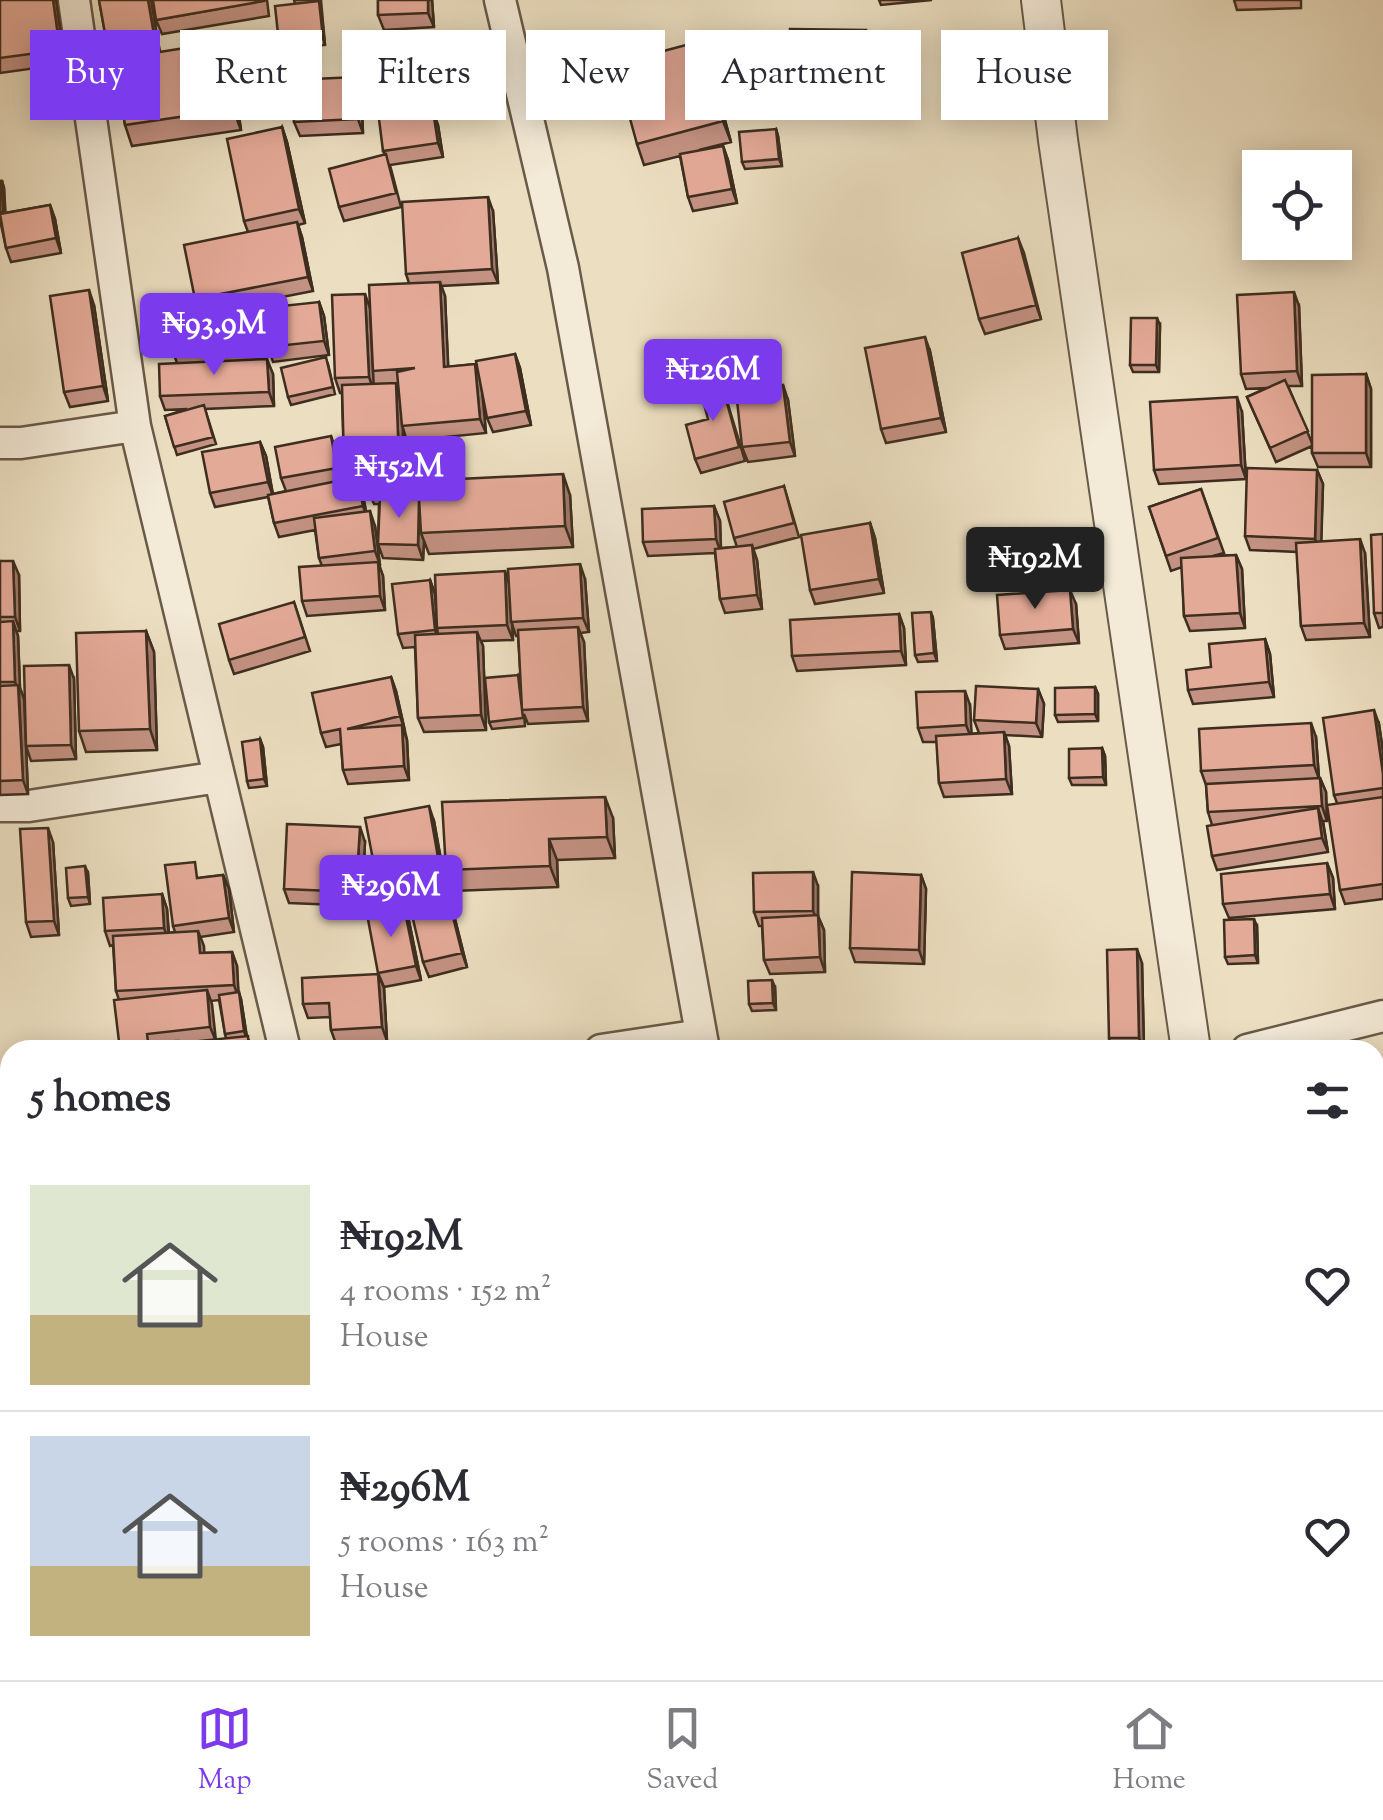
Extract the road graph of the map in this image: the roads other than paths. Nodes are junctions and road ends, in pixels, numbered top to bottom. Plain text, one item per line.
1 (74, 0) edge
2 (500, 0) edge
3 (1041, 0) edge
4 (135, 426) junction
5 (0, 443) edge
6 (219, 777) junction
7 (0, 806) edge
8 (1383, 1016) edge
9 (283, 1040) edge
10 (703, 1040) edge
11 (1191, 1040) edge
12 (1287, 1040) edge

1 - 4 street
2 - 10 street
3 - 11 street
4 - 5 street
4 - 6 street
6 - 7 street
6 - 9 street
8 - 12 street

